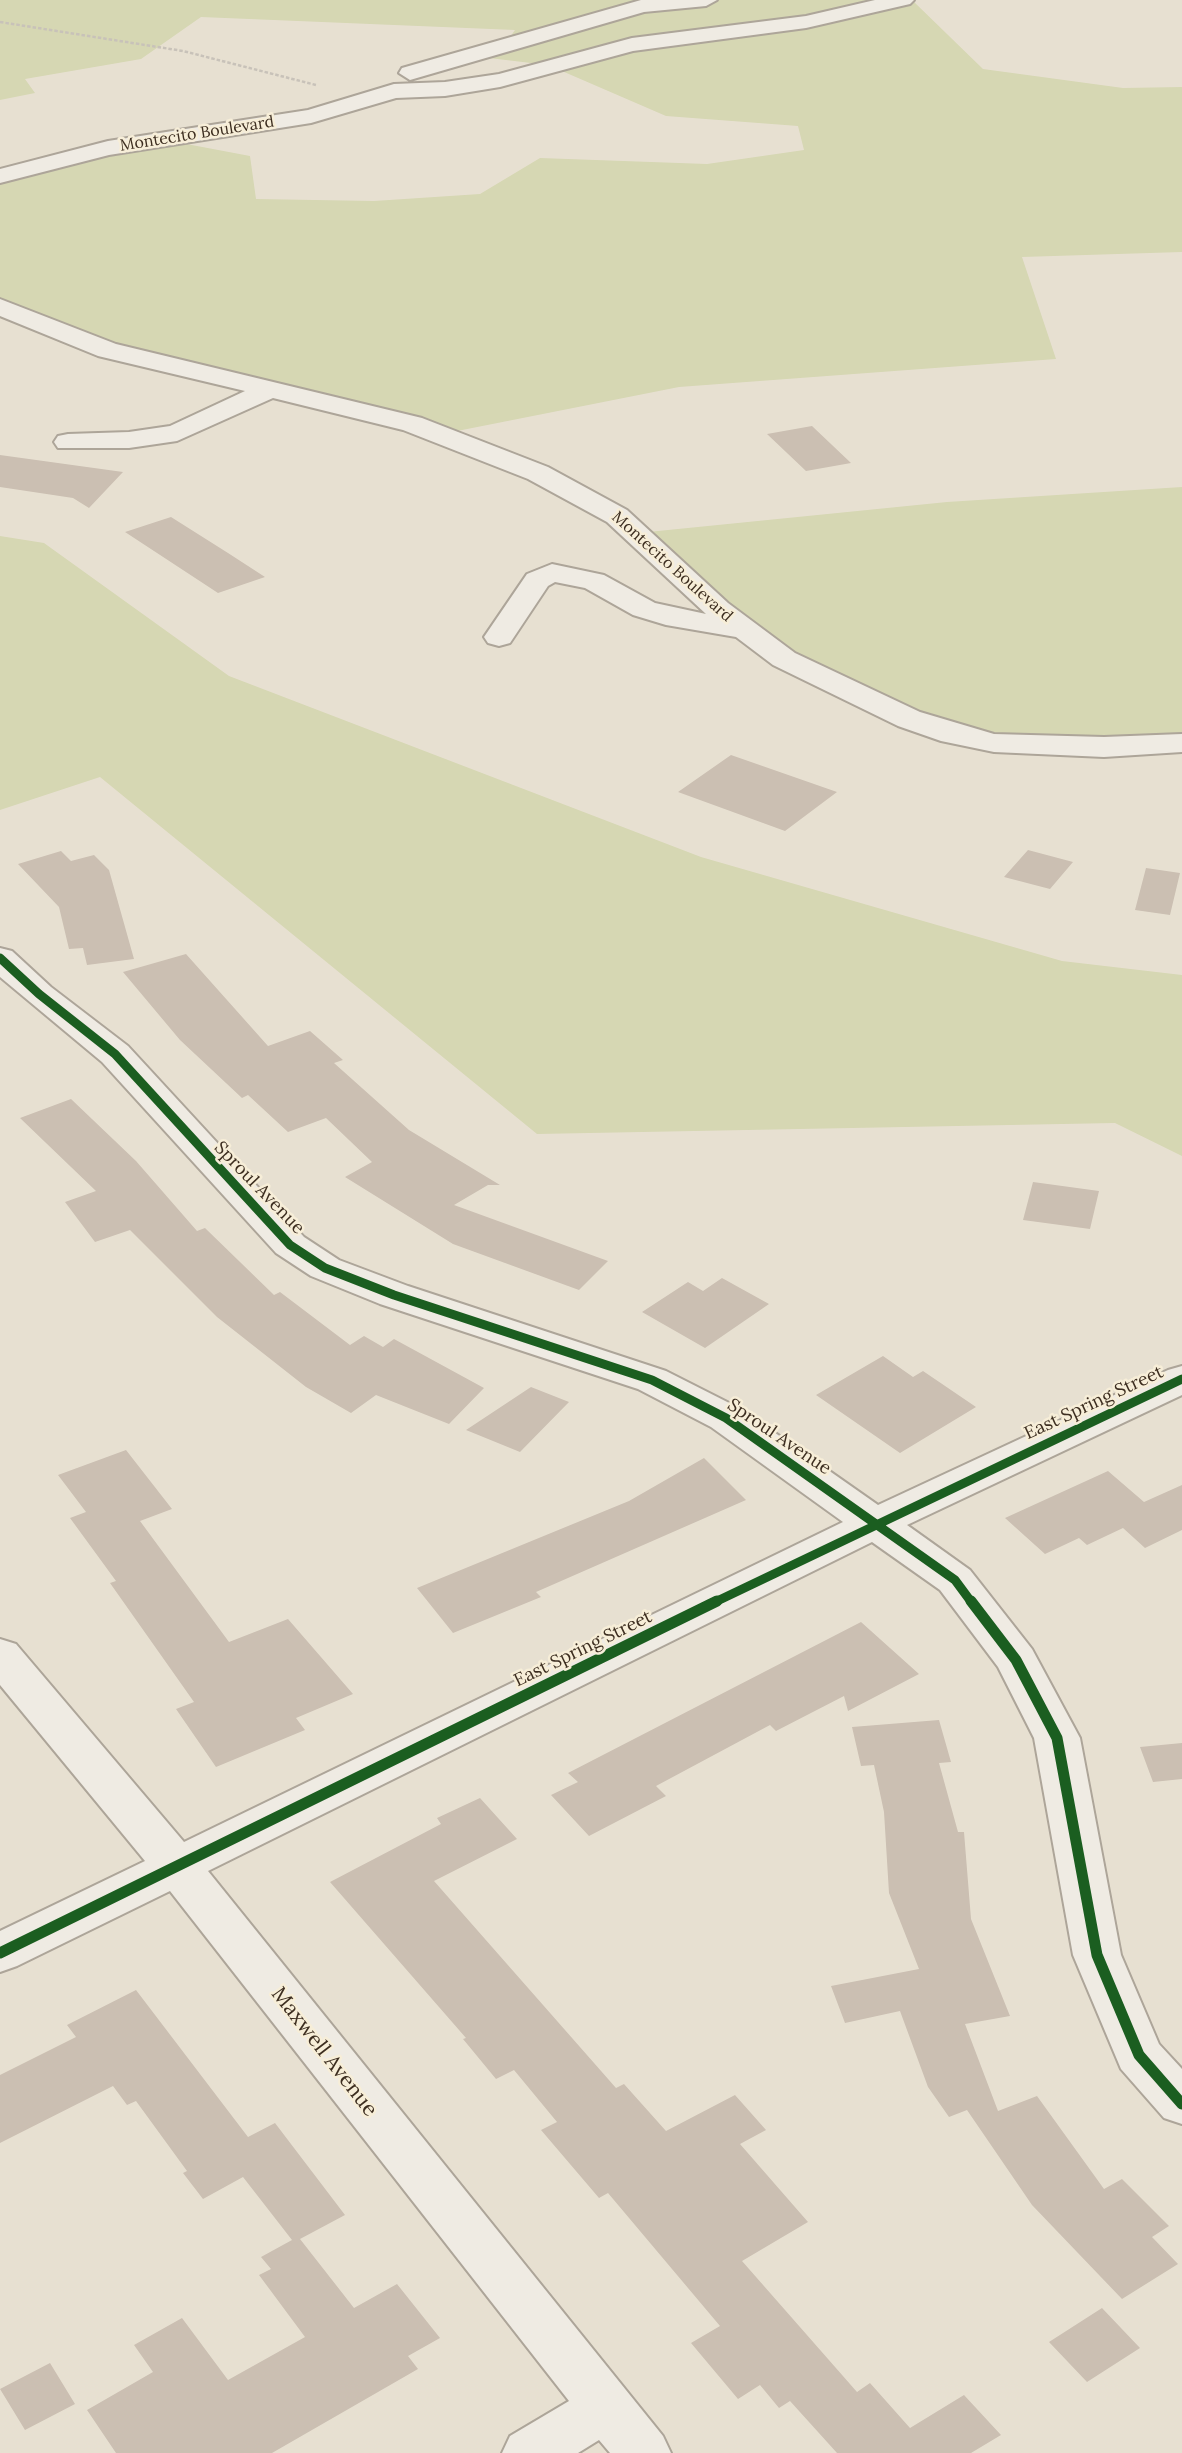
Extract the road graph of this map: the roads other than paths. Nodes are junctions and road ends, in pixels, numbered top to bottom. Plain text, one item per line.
1 (706, 0) edge
2 (904, 0) edge
3 (394, 91) junction
4 (0, 176) edge
5 (0, 307) edge
6 (0, 331) edge
7 (107, 350) junction
8 (269, 390) junction
9 (68, 442) dead end
10 (742, 629) junction
11 (499, 637) dead end
12 (1182, 743) edge
13 (0, 958) edge
14 (1182, 1379) edge
15 (876, 1523) junction
16 (0, 1655) edge
17 (177, 1866) junction
18 (0, 1952) edge
19 (1182, 2104) edge
20 (606, 2407) junction
21 (530, 2453) edge
22 (643, 2453) edge

1 - 3 street
2 - 3 street
3 - 4 street, Montecito Boulevard
5 - 7 street, Montecito Boulevard
6 - 7 street
7 - 8 street, Montecito Boulevard
8 - 9 street
8 - 10 street, Montecito Boulevard
10 - 11 street
10 - 12 street, Montecito Boulevard
13 - 15 street, Sproul Avenue
14 - 15 street, East Spring Street
15 - 17 street, East Spring Street
15 - 19 street, Sproul Avenue
16 - 17 street, Maxwell Avenue
17 - 18 street, East Spring Street
17 - 20 street, Maxwell Avenue
20 - 21 street
20 - 22 street, Maxwell Avenue

